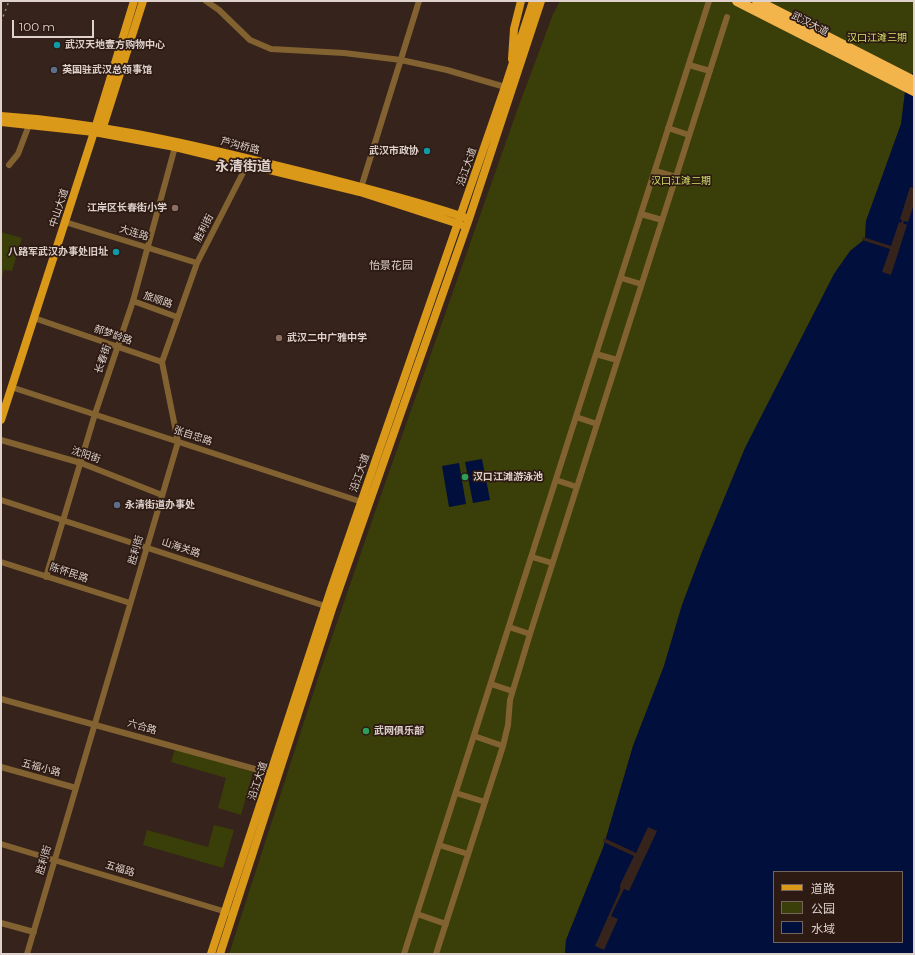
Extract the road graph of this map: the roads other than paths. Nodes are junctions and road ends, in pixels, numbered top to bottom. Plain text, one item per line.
1 (134, 1) edge
2 (143, 1) edge
3 (206, 1) edge
4 (419, 1) edge
5 (521, 1) edge
6 (533, 1) edge
7 (541, 1) edge
8 (709, 1) edge
9 (737, 1) edge
10 (757, 1) edge
11 (727, 17) dead end
12 (401, 60) junction
13 (689, 65) junction
14 (511, 70) junction
15 (710, 71) junction
16 (914, 80) edge
17 (505, 87) junction
18 (914, 90) edge
19 (1, 116) edge
20 (1, 122) edge
21 (29, 124) junction
22 (668, 128) junction
23 (98, 129) junction
24 (689, 135) junction
25 (175, 147) junction
26 (249, 162) junction
27 (10, 165) dead end
28 (655, 171) junction
29 (676, 177) junction
30 (361, 189) junction
31 (641, 214) junction
32 (662, 220) junction
33 (463, 221) junction
34 (65, 222) junction
35 (147, 247) junction
36 (197, 263) junction
37 (621, 278) junction
38 (641, 284) junction
39 (133, 301) junction
40 (177, 317) junction
41 (34, 318) junction
42 (118, 347) junction
43 (596, 354) junction
44 (617, 360) junction
45 (162, 362) junction
46 (11, 387) junction
47 (94, 414) junction
48 (576, 417) junction
49 (1, 420) edge
50 (597, 424) junction
51 (1, 440) edge
52 (178, 442) junction
53 (80, 464) junction
54 (556, 480) junction
55 (577, 487) junction
56 (162, 495) junction
57 (1, 500) edge
58 (365, 503) junction
59 (64, 521) junction
60 (147, 547) junction
61 (532, 556) junction
62 (1, 562) edge
63 (552, 563) junction
64 (46, 577) junction
65 (130, 603) junction
66 (329, 608) junction
67 (509, 627) junction
68 (530, 634) junction
69 (491, 684) junction
70 (512, 691) junction
71 (1, 699) edge
72 (95, 724) junction
73 (474, 736) junction
74 (503, 746) junction
75 (1, 767) edge
76 (274, 775) junction
77 (76, 788) junction
78 (456, 793) junction
79 (485, 802) junction
80 (1, 844) edge
81 (439, 845) junction
82 (468, 854) junction
83 (55, 860) junction
84 (229, 913) junction
85 (417, 914) junction
86 (1, 922) edge
87 (446, 924) junction
88 (34, 932) junction
89 (27, 954) edge
90 (211, 954) edge
91 (220, 954) edge
92 (404, 954) edge
93 (436, 954) edge

1 - 23 main road, 中山大道
2 - 23 main road, 中山大道
3 - 12 street
4 - 12 street
5 - 14 main road
6 - 14 main road, 沿江大道
7 - 33 main road, 沿江大道
8 - 13 street
9 - 18 highway, 武汉大道
10 - 16 highway, 武汉大道
11 - 15 street
12 - 17 street
12 - 30 street
13 - 15 street
13 - 22 street
14 - 17 main road, 沿江大道
15 - 24 street
17 - 33 main road, 沿江大道
19 - 23 main road, 芦沟桥路
20 - 21 main road, 芦沟桥路
21 - 23 main road, 芦沟桥路
21 - 27 street
22 - 24 street
22 - 28 street
23 - 25 main road, 芦沟桥路
23 - 26 main road, 芦沟桥路
23 - 34 main road, 中山大道
24 - 29 street
25 - 26 main road, 芦沟桥路
25 - 35 street, 长春街
26 - 30 main road, 芦沟桥路
26 - 36 street, 胜利街
28 - 29 street
28 - 31 street
29 - 32 street
30 - 33 main road, 芦沟桥路
31 - 32 street
31 - 37 street
32 - 38 street
33 - 58 main road, 沿江大道
34 - 35 street, 大连路
34 - 41 main road, 中山大道
35 - 36 street, 大连路
35 - 39 street, 长春街
36 - 40 street, 胜利街
37 - 38 street
37 - 43 street
38 - 44 street
39 - 40 street, 旅顺路
39 - 42 street, 长春街
40 - 45 street, 胜利街
41 - 42 street, 郝梦龄路
41 - 46 main road, 中山大道
42 - 45 street, 郝梦龄路
42 - 47 street, 长春街
43 - 44 street
43 - 48 street
44 - 50 street
45 - 52 street, 胜利街
46 - 47 street, 张自忠路
46 - 49 main road, 中山大道
47 - 52 street, 张自忠路
47 - 53 street, 长春街
48 - 50 street
48 - 54 street
50 - 55 street
51 - 53 street, 沈阳街
52 - 56 street, 胜利街
52 - 58 street, 张自忠路
53 - 56 street, 沈阳街
53 - 59 street, 长春街
54 - 55 street
54 - 61 street
55 - 63 street
56 - 60 street, 胜利街
57 - 59 street, 山海关路
58 - 66 main road, 沿江大道
59 - 60 street, 山海关路
59 - 64 street, 长春街
60 - 65 street, 胜利街
60 - 66 street, 山海关路
61 - 63 street
61 - 67 street
62 - 64 street, 陈怀民路
63 - 68 street
64 - 65 street, 陈怀民路
65 - 72 street, 胜利街
66 - 76 main road, 沿江大道
67 - 68 street
67 - 69 street
68 - 70 street
69 - 70 street
69 - 73 street
70 - 74 street
71 - 72 street, 六合路
72 - 76 street, 六合路
72 - 77 street, 胜利街
73 - 74 street
73 - 78 street
74 - 79 street
75 - 77 street, 五福小路
76 - 84 main road, 沿江大道
77 - 83 street, 胜利街
78 - 79 street
78 - 81 street
79 - 82 street
80 - 83 street, 五福路
81 - 82 street
81 - 85 street
82 - 87 street
83 - 84 street, 五福路
83 - 88 street, 胜利街
84 - 90 main road, 沿江大道
84 - 91 main road, 沿江大道
85 - 87 street
85 - 92 street
86 - 88 street
87 - 93 street
88 - 89 street, 胜利街

